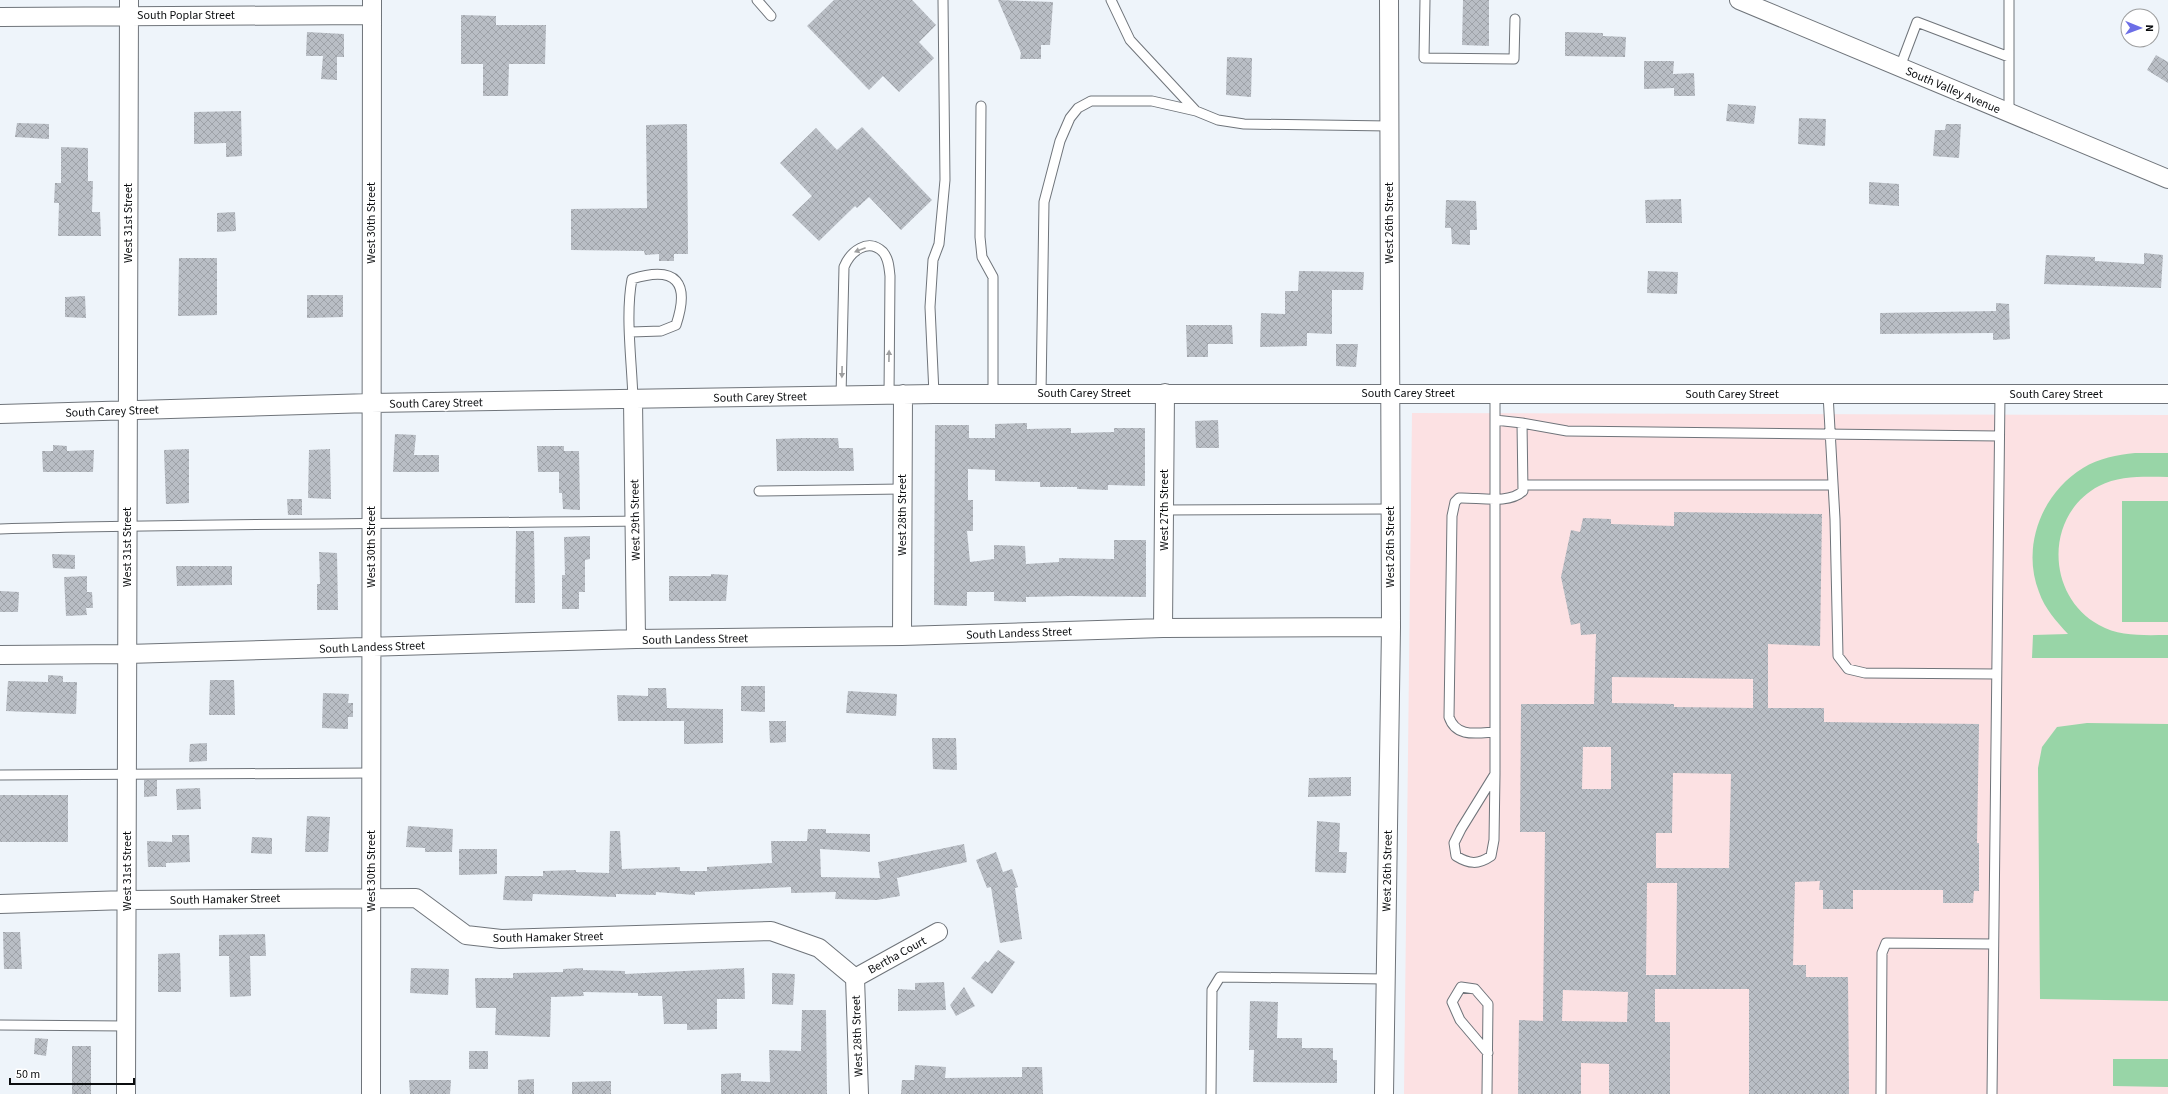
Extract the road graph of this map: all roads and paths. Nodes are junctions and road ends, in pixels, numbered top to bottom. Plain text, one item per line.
1 (757, 0) edge
2 (943, 0) edge
3 (1111, 0) edge
4 (1389, 0) edge
5 (1425, 0) edge
6 (2010, 0) edge
7 (1747, 2) edge
8 (129, 8) edge
9 (372, 8) edge
10 (770, 16) dead end
11 (0, 17) edge
12 (1515, 19) dead end
13 (2009, 57) junction
14 (1900, 68) junction
15 (981, 106) dead end
16 (1196, 111) junction
17 (2009, 113) junction
18 (1389, 126) junction
19 (2168, 179) edge
20 (631, 332) junction
21 (1165, 393) junction
22 (1389, 393) junction
23 (896, 394) junction
24 (934, 394) junction
25 (993, 394) junction
26 (1040, 394) junction
27 (1495, 394) junction
28 (1828, 394) junction
29 (2000, 394) junction
30 (2168, 394) edge
31 (842, 396) junction
32 (633, 400) junction
33 (371, 403) junction
34 (128, 410) junction
35 (0, 414) edge
36 (1495, 420) junction
37 (1522, 423) junction
38 (1831, 434) junction
39 (1999, 436) junction
40 (1524, 485) junction
41 (1833, 485) junction
42 (902, 489) junction
43 (760, 491) dead end
44 (1496, 499) junction
45 (1390, 509) junction
46 (1164, 510) junction
47 (635, 521) junction
48 (127, 525) junction
49 (371, 525) junction
50 (0, 529) edge
51 (1391, 627) junction
52 (1163, 628) junction
53 (902, 636) junction
54 (636, 639) junction
55 (371, 647) junction
56 (127, 654) junction
57 (0, 655) edge
58 (1996, 674) junction
59 (1495, 732) junction
60 (127, 773) junction
61 (371, 773) junction
62 (1495, 774) junction
63 (0, 775) edge
64 (371, 897) junction
65 (126, 900) junction
66 (0, 904) edge
67 (938, 932) dead end
68 (1993, 944) junction
69 (855, 978) junction
70 (1386, 979) junction
71 (0, 1025) edge
72 (126, 1026) junction
73 (1488, 1053) junction
74 (126, 1094) edge
75 (371, 1094) edge
76 (859, 1094) edge
77 (1211, 1094) edge
78 (1384, 1094) edge
79 (1487, 1094) edge
80 (1881, 1094) edge
81 (1992, 1094) edge

1 - 10 lane
2 - 24 lane
3 - 16 lane
4 - 18 street, West 26th Street
5 - 12 lane
6 - 13 lane
7 - 14 street, South Valley Avenue
8 - 9 street, South Poplar Street
8 - 11 street, South Poplar Street
8 - 34 street, West 31st Street
9 - 33 street, West 30th Street
13 - 14 lane
13 - 17 lane
14 - 17 street, South Valley Avenue
15 - 25 lane
16 - 18 lane
16 - 26 lane
17 - 19 street, South Valley Avenue
18 - 22 street, West 26th Street
20 - 20 lane
20 - 32 lane
21 - 22 street, South Carey Street
21 - 26 street, South Carey Street
21 - 46 street, West 27th Street
22 - 27 street, South Carey Street
22 - 45 street, West 26th Street
23 - 24 street, South Carey Street
23 - 31 street, South Carey Street
23 -> 31 lane
23 - 42 street, West 28th Street
24 - 25 street, South Carey Street
25 - 26 street, South Carey Street
27 - 28 street, South Carey Street
27 - 36 lane
28 - 29 street, South Carey Street
28 - 38 lane
29 - 30 street, South Carey Street
29 - 39 lane
31 - 32 street, South Carey Street
32 - 33 street, South Carey Street
32 - 47 street, West 29th Street
33 - 34 street, South Carey Street
33 - 49 street, West 30th Street
34 - 35 street, South Carey Street
34 - 48 street, West 31st Street
36 - 37 lane
36 - 44 lane
37 - 38 lane
37 - 40 lane
38 - 39 lane
38 - 41 lane
39 - 58 lane
40 - 41 lane
40 - 44 lane
41 - 58 lane
42 - 43 lane
42 - 53 street, West 28th Street
44 - 59 lane
44 - 59 lane
45 - 46 lane
45 - 51 street, West 26th Street
46 - 52 street, West 27th Street
47 - 49 lane
47 - 54 street, West 29th Street
48 - 49 lane
48 - 50 lane
48 - 56 street, West 31st Street
49 - 55 street, West 30th Street
51 - 52 street, South Landess Street
51 - 70 street, West 26th Street
52 - 53 street, South Landess Street
53 - 54 street, South Landess Street
54 - 55 street, South Landess Street
55 - 56 street, South Landess Street
55 - 61 street, West 30th Street
56 - 57 street, South Landess Street
56 - 60 street, West 31st Street
58 - 68 lane
59 - 62 lane
60 - 61 lane
60 - 63 lane
60 - 65 street, West 31st Street
61 - 64 street, West 30th Street
62 - 62 lane
64 - 65 street, South Hamaker Street
64 - 69 street, South Hamaker Street
64 - 75 street, West 30th Street
65 - 66 street, South Hamaker Street
65 - 72 street, West 31st Street
67 - 69 street, Bertha Court
68 - 80 lane
68 - 81 lane
69 - 76 street, West 28th Street
70 - 77 lane
70 - 78 street, West 26th Street
71 - 72 lane
72 - 74 street, West 31st Street
73 - 73 lane
73 - 79 lane

